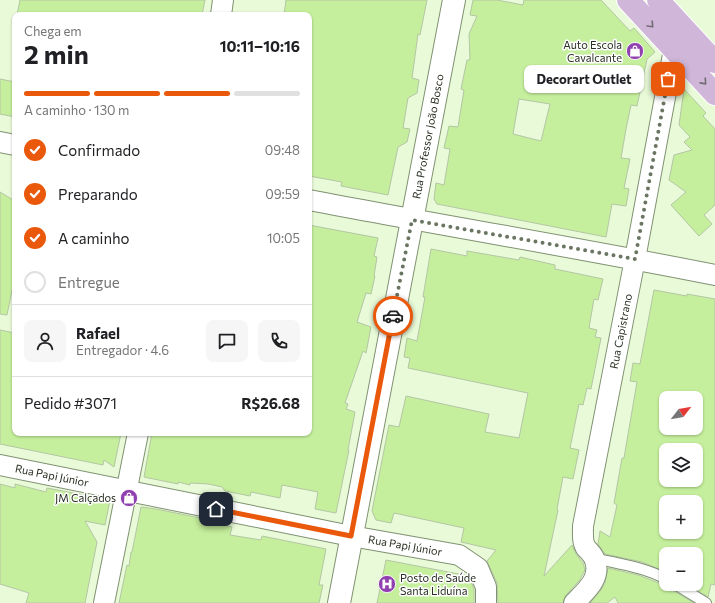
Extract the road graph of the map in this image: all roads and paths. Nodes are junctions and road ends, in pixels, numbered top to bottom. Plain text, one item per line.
1 (224, 0) edge
2 (454, 0) edge
3 (628, 0) edge
4 (658, 0) edge
5 (222, 12) edge
6 (674, 49) junction
7 (715, 62) edge
8 (715, 94) edge
9 (0, 142) edge
10 (12, 144) edge
11 (312, 201) edge
12 (412, 220) junction
13 (635, 259) junction
14 (715, 275) edge
15 (137, 436) edge
16 (0, 465) edge
17 (126, 490) junction
18 (351, 536) junction
19 (594, 558) junction
20 (659, 576) edge
21 (686, 591) edge
22 (104, 603) edge
23 (339, 603) edge
24 (486, 603) edge
25 (574, 603) edge
26 (706, 603) edge

1 - 5 street
2 - 12 street, Rua Professor João Bosco
3 -> 6 main road
4 - 7 main road
6 -> 8 main road
6 - 13 street, Rua Capistrano
9 - 10 street
11 - 12 street
12 - 13 street
12 - 18 street, Rua Professor João Bosco
13 - 14 street
13 - 19 street, Rua Capistrano
15 - 17 street
16 - 17 street, Rua Papi Júnior
17 - 18 street, Rua Papi Júnior
17 - 22 street
18 - 23 street, Rua Professor João Bosco
18 - 24 street, Rua Papi Júnior
19 - 20 lane
19 - 25 street, Rua Capistrano
21 - 26 lane

